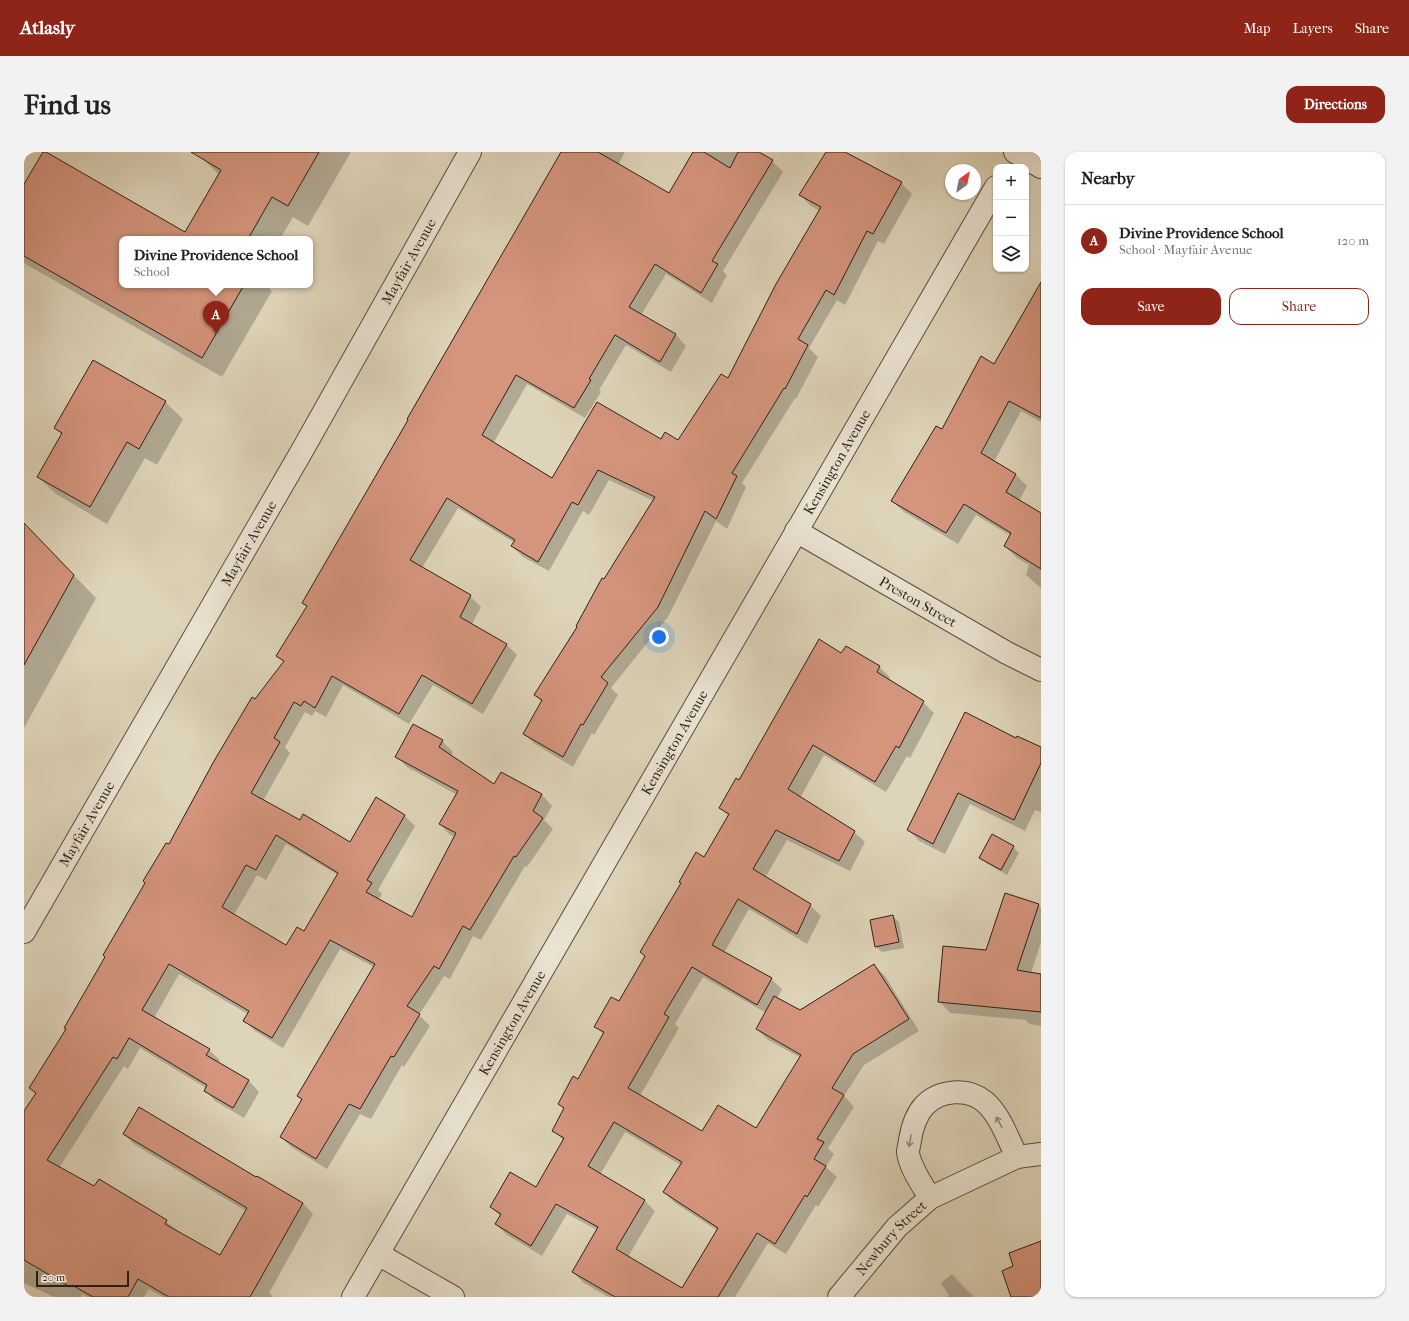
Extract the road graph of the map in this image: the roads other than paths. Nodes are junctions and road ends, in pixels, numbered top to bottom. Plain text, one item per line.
1 (470, 152) edge
2 (1016, 152) edge
3 (1010, 164) edge
4 (1041, 167) edge
5 (993, 192) edge
6 (796, 531) junction
7 (1041, 670) edge
8 (24, 932) edge
9 (1041, 1154) edge
10 (1017, 1157) junction
11 (930, 1198) junction
12 (378, 1254) junction
13 (353, 1297) edge
14 (453, 1297) edge
15 (839, 1297) edge

1 - 8 street, Mayfair Avenue
2 - 3 street
2 - 4 street
5 - 6 street, Kensington Avenue
6 - 7 street, Preston Street
6 - 12 street, Kensington Avenue
9 - 10 street, Newbury Street
10 - 11 street, Newbury Street
10 -> 11 street, Newbury Street
11 - 15 street, Newbury Street
12 - 13 street, Kensington Avenue
12 - 14 street

